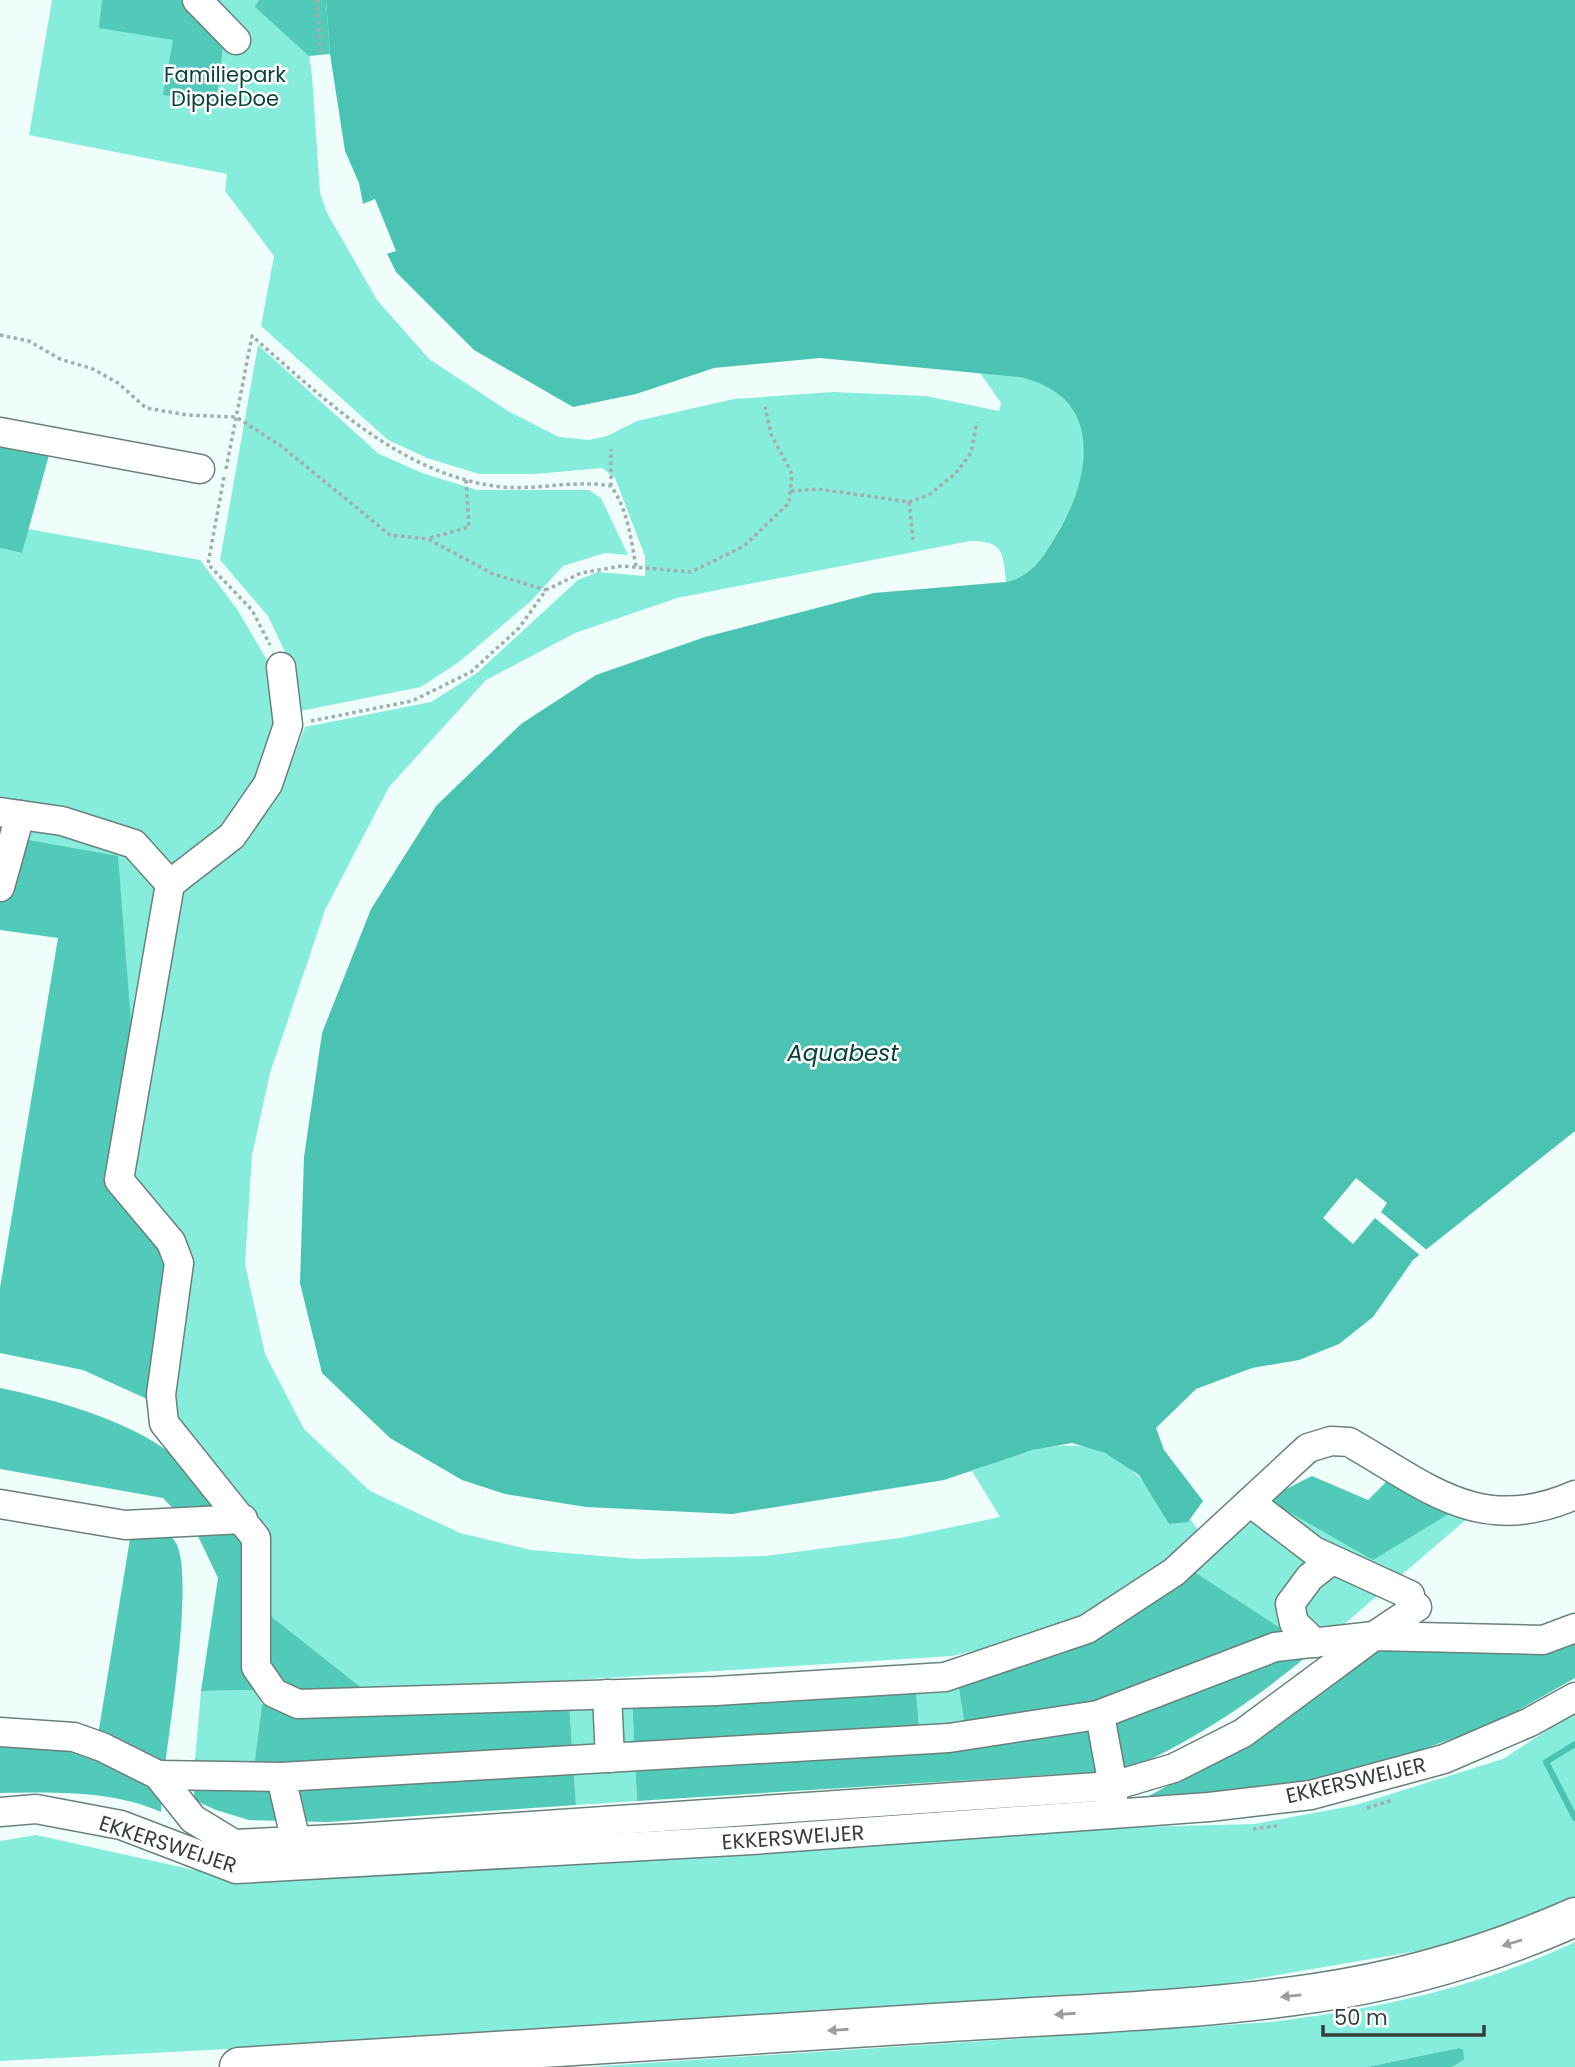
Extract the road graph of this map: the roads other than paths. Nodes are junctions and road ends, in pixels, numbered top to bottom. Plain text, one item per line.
1 (197, 0) edge
2 (236, 40) dead end
3 (0, 432) edge
4 (200, 469) dead end
5 (281, 667) road end
6 (10, 813) edge
7 (170, 884) junction
8 (0, 887) edge
9 (1575, 1495) edge
10 (1250, 1502) junction
11 (0, 1504) edge
12 (243, 1519) junction
13 (1332, 1560) junction
14 (1575, 1628) edge
15 (1374, 1636) junction
16 (1315, 1643) junction
17 (607, 1694) junction
18 (1575, 1697) edge
19 (1100, 1715) junction
20 (0, 1732) edge
21 (610, 1758) junction
22 (158, 1775) junction
23 (281, 1777) junction
24 (1113, 1786) junction
25 (0, 1812) edge
26 (1112, 1814) junction
27 (296, 1854) junction
28 (1575, 1916) edge
29 (239, 2067) edge

1 - 2 street
3 - 4 street
5 - 7 street
6 - 7 street
6 - 8 street
7 - 12 street
9 - 10 street
10 - 13 street
10 - 17 street
11 - 12 street
12 - 17 street
13 - 15 street
13 - 16 street
14 - 15 street
15 - 16 street
15 - 24 street
16 - 19 street
17 - 21 street
18 - 26 street, EKKERSWEIJER
19 - 21 street
19 - 24 street
20 - 22 street
21 - 23 street
22 - 23 street
22 - 27 street
23 - 27 street
24 - 26 street
24 - 27 street
25 - 27 street, EKKERSWEIJER
26 - 27 street, EKKERSWEIJER
28 -> 29 highway

